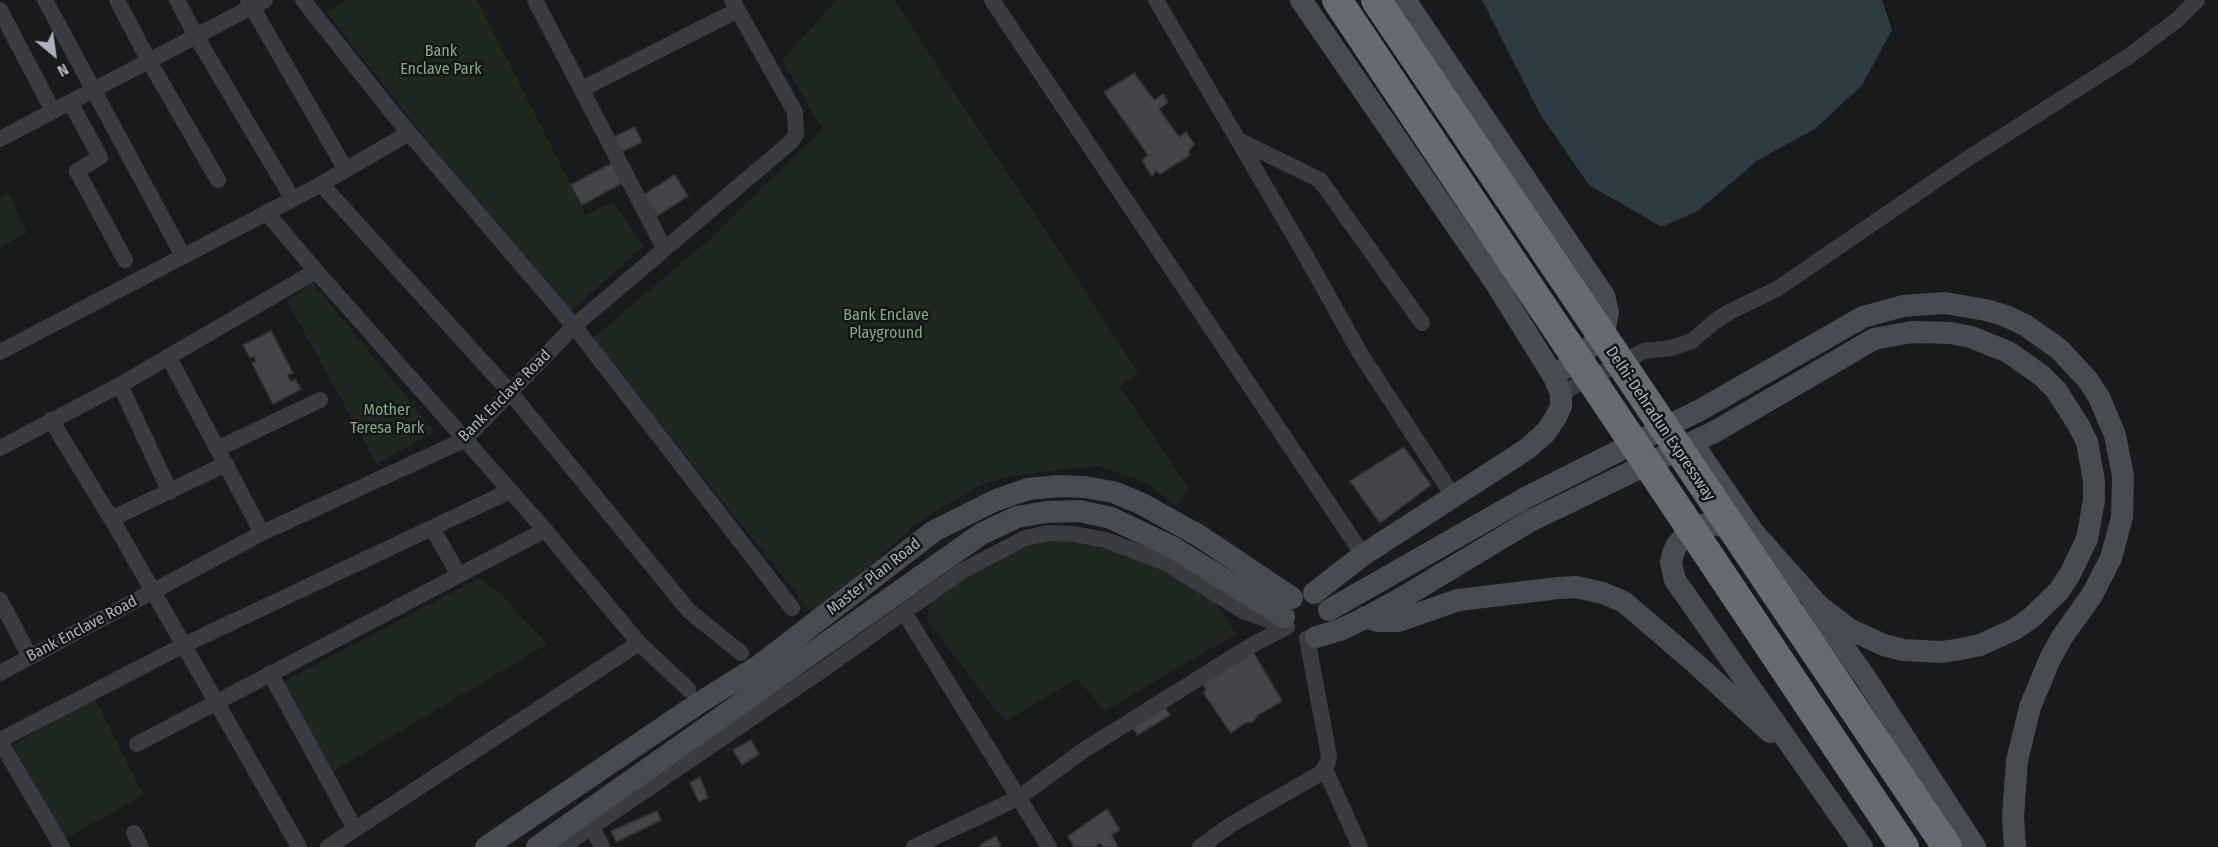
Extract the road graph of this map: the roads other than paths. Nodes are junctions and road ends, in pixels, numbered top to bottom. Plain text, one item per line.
1 (45, 0) edge
2 (117, 0) edge
3 (177, 0) edge
4 (303, 0) edge
5 (536, 0) edge
6 (992, 0) edge
7 (1156, 0) edge
8 (1300, 0) edge
9 (1337, 0) edge
10 (1376, 0) edge
11 (1405, 0) edge
12 (2197, 0) edge
13 (255, 2) edge
14 (735, 5) edge
15 (0, 10) edge
16 (196, 36) junction
17 (149, 61) junction
18 (582, 89) junction
19 (94, 90) junction
20 (70, 102) junction
21 (53, 111) junction
22 (409, 133) junction
23 (1, 135) edge
24 (1238, 140) junction
25 (346, 170) junction
26 (218, 180) dead end
27 (321, 184) junction
28 (292, 198) junction
29 (266, 212) junction
30 (664, 248) junction
31 (183, 256) junction
32 (125, 260) dead end
33 (316, 271) junction
34 (1422, 323) dead end
35 (574, 326) junction
36 (1610, 350) junction
37 (0, 352) edge
38 (168, 356) junction
39 (120, 385) junction
40 (1558, 385) junction
41 (510, 392) junction
42 (320, 400) dead end
43 (51, 420) junction
44 (464, 440) junction
45 (0, 448) edge
46 (218, 449) junction
47 (226, 464) junction
48 (510, 491) junction
49 (170, 492) junction
50 (1454, 496) junction
51 (111, 519) junction
52 (432, 528) junction
53 (545, 530) junction
54 (262, 533) junction
55 (1363, 555) junction
56 (459, 575) junction
57 (153, 592) junction
58 (1314, 593) junction
59 (0, 600) edge
60 (792, 608) dead end
61 (1329, 610) junction
62 (904, 612) junction
63 (1287, 614) junction
64 (1366, 617) junction
65 (855, 635) junction
66 (1311, 638) junction
67 (639, 642) junction
68 (184, 645) junction
69 (741, 653) dead end
70 (30, 657) junction
71 (0, 673) edge
72 (270, 673) junction
73 (688, 689) dead end
74 (217, 701) junction
75 (0, 740) edge
76 (137, 744) dead end
77 (1804, 764) junction
78 (1325, 769) junction
79 (1018, 798) junction
80 (588, 821) junction
81 (355, 829) junction
82 (62, 847) edge
83 (299, 847) edge
84 (328, 847) edge
85 (486, 847) edge
86 (537, 847) edge
87 (562, 847) edge
88 (602, 847) edge
89 (914, 847) edge
90 (1049, 847) edge
91 (1200, 847) edge
92 (1360, 847) edge
93 (1862, 847) edge
94 (1904, 847) edge
95 (1947, 847) edge
96 (1975, 847) edge
97 (2015, 847) edge

1 - 19 street
2 - 17 street
3 - 16 street
4 - 22 street
5 - 18 street
6 - 55 street
7 - 24 street
8 - 40 main road
9 - 94 highway, Delhi-Dehradun Expressway, bridge
10 - 36 highway, Delhi-Dehradun Expressway, bridge
11 - 40 main road
12 - 40 street
13 - 16 street
13 - 25 street
14 - 18 street
14 - 30 street, Bank Enclave Road
15 - 21 street
16 - 17 street
16 - 28 street
17 - 19 street
17 - 26 street
18 - 30 street
19 - 20 street
19 - 31 street
20 - 21 street
20 - 32 street
21 - 23 street
22 - 25 street
22 - 35 street
24 - 34 street
24 - 50 street
25 - 27 street
27 - 28 street
27 - 41 street
28 - 29 street
29 - 31 street
29 - 33 street
30 - 35 street, Bank Enclave Road
31 - 37 street
33 - 38 street
33 - 44 street
35 - 41 street, Bank Enclave Road
35 - 60 street
36 - 64 main road, bridge
36 - 95 highway, Delhi-Dehradun Expressway, bridge
38 - 39 street
38 - 46 street
39 - 43 street
39 - 49 street
40 - 50 main road
41 - 44 street, Bank Enclave Road
41 - 69 street
42 - 46 street
43 - 45 street
43 - 51 street
44 - 48 street
44 - 54 street, Bank Enclave Road
46 - 47 street
47 - 49 street
47 - 54 street
48 - 52 street
48 - 53 street
49 - 51 street
50 - 55 main road
51 - 57 street
52 - 56 street
52 - 68 street
53 - 56 street
53 - 67 street
54 - 57 street, Bank Enclave Road
55 - 58 main road
56 - 72 street
57 - 68 street
57 - 70 street, Bank Enclave Road
58 - 61 main road
58 - 63 main road
59 - 70 street
61 - 66 main road
61 - 97 main road
62 - 63 street
62 - 65 street
62 - 79 street
63 - 65 main road
63 - 66 main road
63 - 79 street
63 - 85 main road, Master Plan Road
64 - 66 main road
64 - 77 main road
65 - 80 main road
66 - 78 street
67 - 73 street
67 - 81 street
68 - 74 street
68 - 75 street
70 - 71 street, Bank Enclave Road
72 - 74 street
72 - 81 street
74 - 76 street
74 - 83 street
75 - 82 street
77 - 93 main road
77 - 96 main road
78 - 91 street
78 - 92 street
79 - 89 street
79 - 90 street
80 - 86 main road
80 - 87 street
80 - 88 street
81 - 84 street

